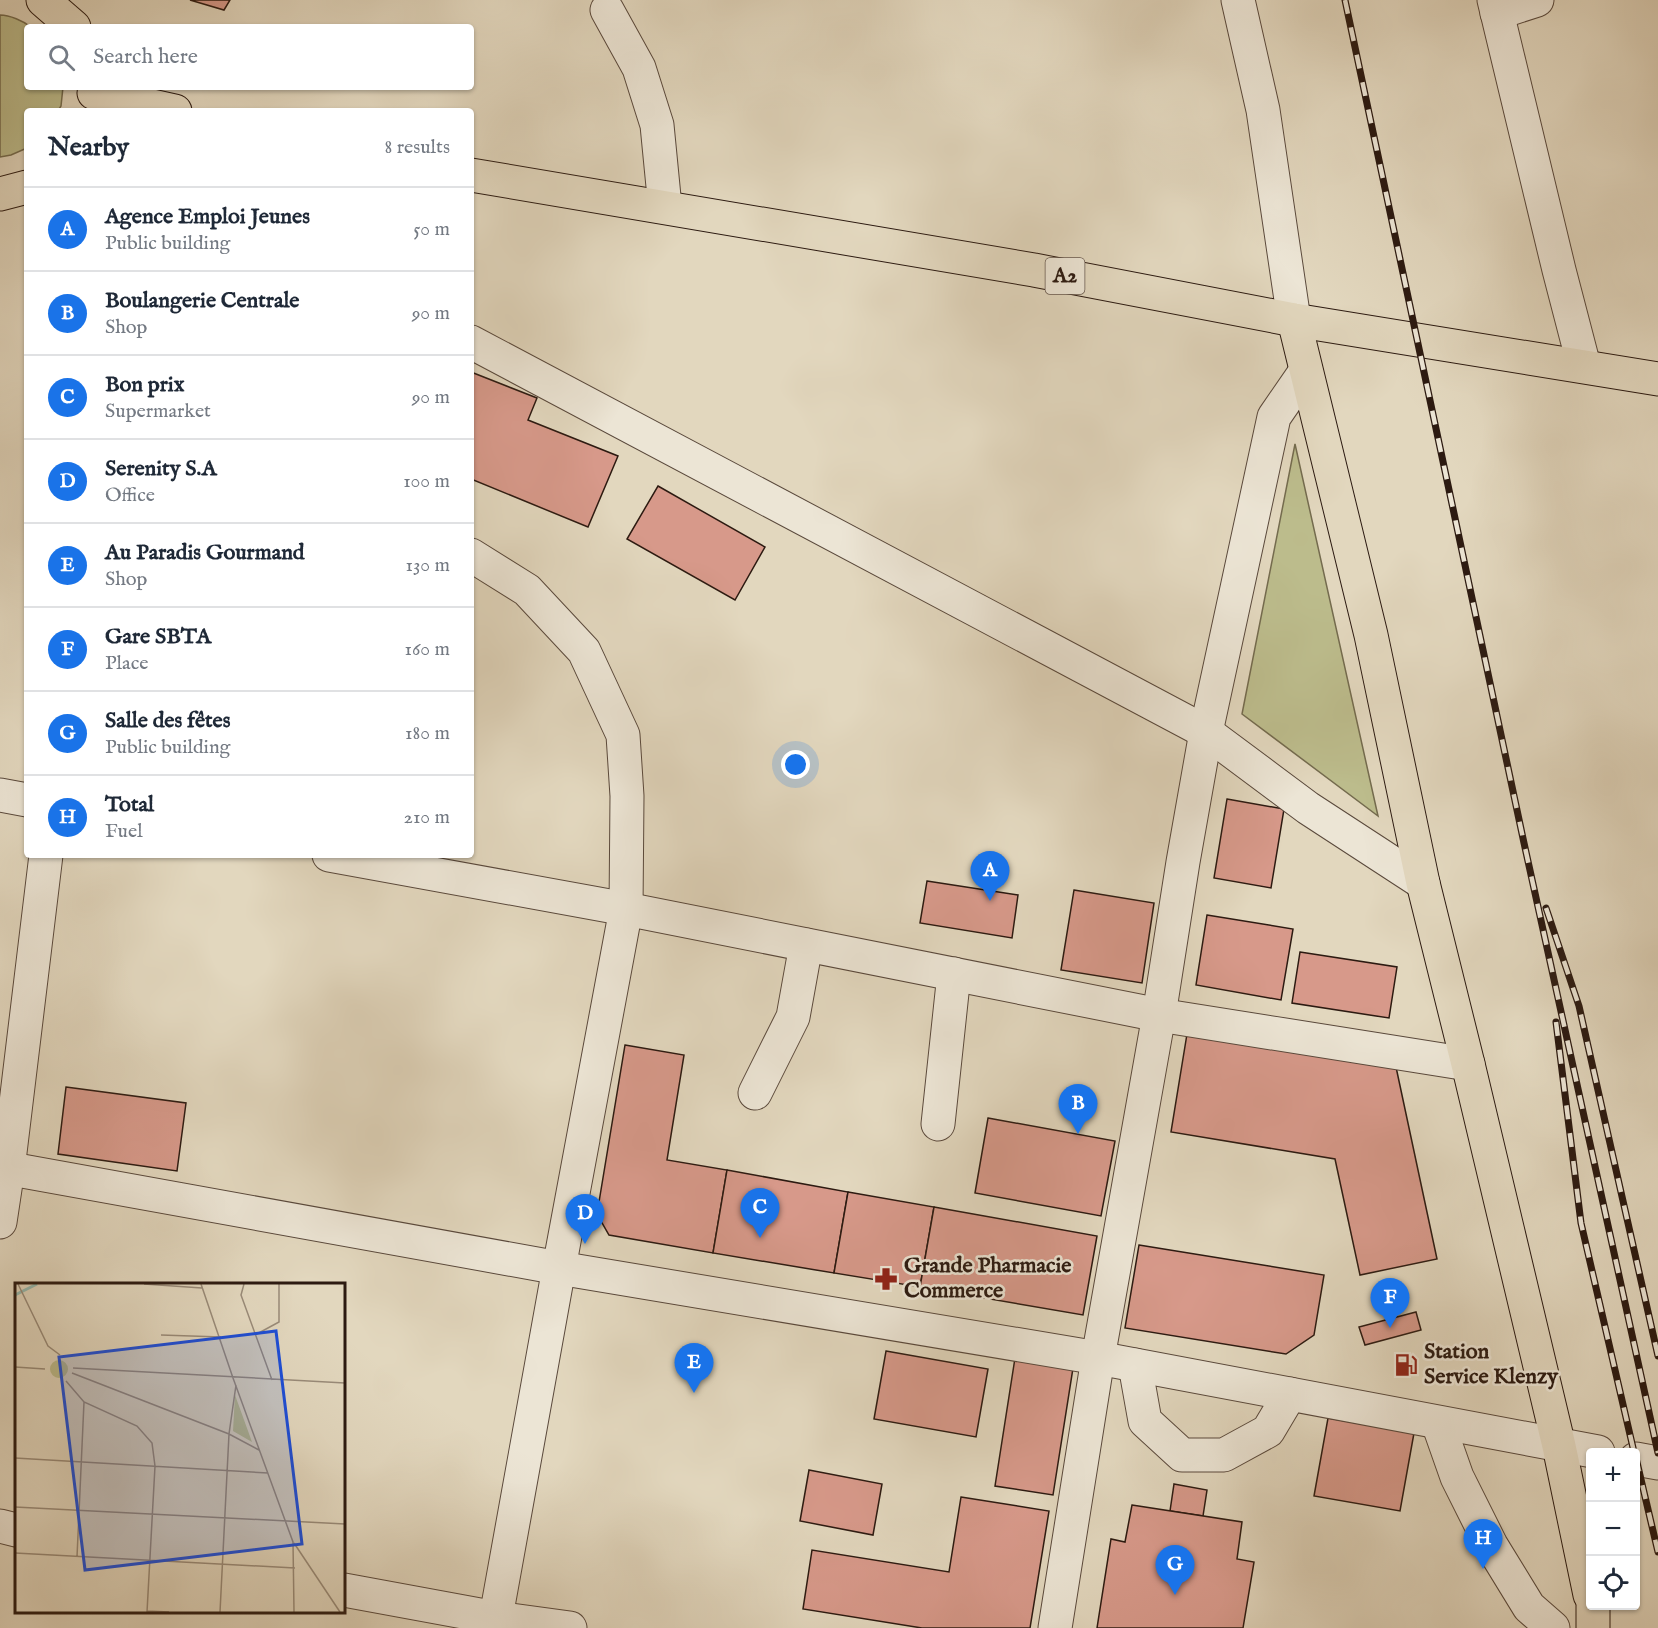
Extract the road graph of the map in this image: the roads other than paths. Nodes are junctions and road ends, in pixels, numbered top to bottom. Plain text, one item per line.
1 (43, 0) edge
2 (1238, 0) edge
3 (1537, 0) edge
4 (1495, 6) edge
5 (607, 10) dead end
6 (71, 24) edge
7 (94, 97) edge
8 (158, 108) edge
9 (474, 175) edge
10 (24, 188) edge
11 (0, 194) edge
12 (665, 207) junction
13 (1294, 320) junction
14 (474, 344) edge
15 (1584, 366) junction
16 (1305, 372) junction
17 (1658, 379) edge
18 (474, 557) edge
19 (1206, 732) junction
20 (0, 795) edge
21 (24, 799) edge
22 (46, 858) edge
23 (346, 858) edge
24 (1423, 883) junction
25 (626, 909) junction
26 (806, 945) junction
27 (954, 974) junction
28 (1159, 1016) junction
29 (1468, 1064) junction
30 (755, 1092) dead end
31 (938, 1124) dead end
32 (4, 1168) edge
33 (0, 1222) edge
34 (559, 1268) junction
35 (1098, 1358) junction
36 (1135, 1365) junction
37 (1290, 1394) junction
38 (1438, 1423) junction
39 (1558, 1446) junction
40 (1586, 1450) edge
41 (1640, 1460) edge
42 (1658, 1463) edge
43 (0, 1526) edge
44 (15, 1530) edge
45 (345, 1590) edge
46 (1594, 1613) edge
47 (495, 1623) edge
48 (570, 1628) edge
49 (1055, 1628) edge
50 (1553, 1628) edge

1 - 6 main road
2 - 13 street
3 - 4 street
4 - 15 street
5 - 12 street
7 - 8 main road
9 - 12 main road, A2
10 - 11 main road
12 - 13 main road, A2
13 - 15 main road, A2
13 - 16 main road
14 - 19 street
15 - 17 main road, A2
16 - 19 street
16 - 24 main road
18 - 25 street
19 - 24 street
19 - 28 street
20 - 21 street
22 - 32 street
23 - 25 street
24 - 29 main road
25 - 26 street
25 - 34 street
26 - 27 street
26 - 30 street
27 - 28 street
27 - 31 street
28 - 29 street
28 - 35 street
29 - 39 main road
32 - 33 street
32 - 34 street
34 - 35 street
34 - 47 street
35 - 36 street
35 - 49 street
36 - 37 street
36 - 37 street
37 - 38 street
38 - 39 street
38 - 50 street
39 - 40 street
39 - 46 main road
41 - 42 street
43 - 44 street
45 - 47 street
47 - 48 street

